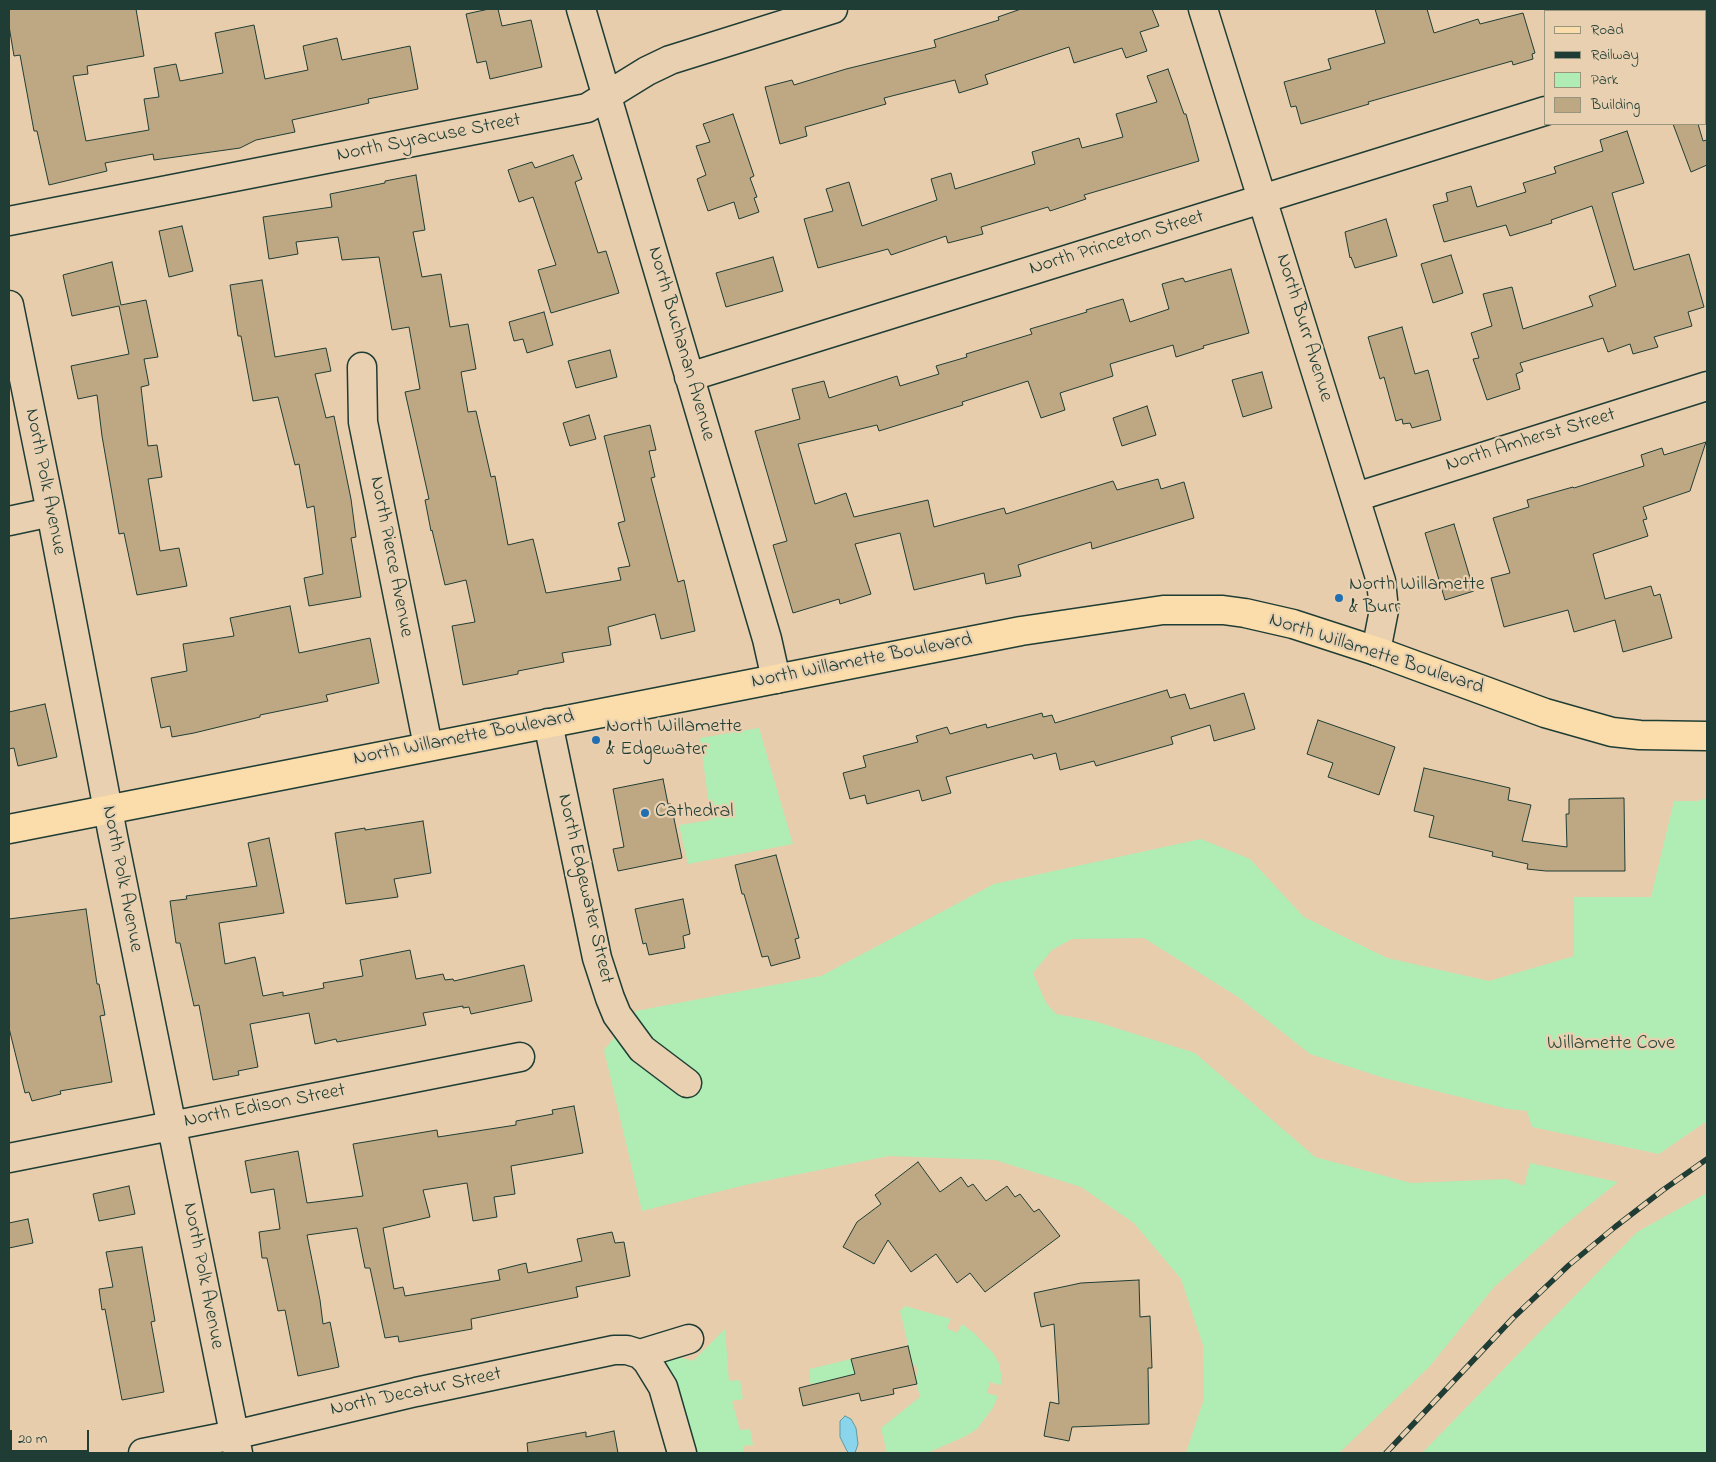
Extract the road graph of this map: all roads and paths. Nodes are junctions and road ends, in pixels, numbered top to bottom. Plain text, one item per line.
1 (581, 9) edge
2 (833, 9) edge
3 (1202, 9) edge
4 (607, 96) junction
5 (1544, 111) edge
6 (1262, 199) junction
7 (9, 221) edge
8 (9, 305) edge
9 (362, 367) dead end
10 (689, 377) junction
11 (1707, 386) edge
12 (1356, 497) junction
13 (51, 512) junction
14 (9, 521) edge
15 (1376, 651) junction
16 (776, 679) junction
17 (548, 723) junction
18 (1707, 736) edge
19 (428, 746) junction
20 (107, 810) junction
21 (9, 829) edge
22 (520, 1057) dead end
23 (686, 1084) dead end
24 (171, 1126) junction
25 (9, 1158) edge
26 (689, 1339) dead end
27 (640, 1354) junction
28 (236, 1444) edge
29 (143, 1453) edge
30 (682, 1453) edge

1 - 4 street, North Buchanan Avenue
2 - 4 street, North Syracuse Street
3 - 6 street, North Burr Avenue
4 - 7 street, North Syracuse Street
4 - 10 street, North Buchanan Avenue
5 - 6 street, North Princeton Street
6 - 10 street, North Princeton Street
6 - 12 street, North Burr Avenue
8 - 13 street, North Polk Avenue
9 - 19 street, North Pierce Avenue
10 - 16 street, North Buchanan Avenue
11 - 12 street, North Amherst Street
12 - 15 street, North Burr Avenue
13 - 14 street
13 - 20 street, North Polk Avenue
15 - 16 main road, North Willamette Boulevard
15 - 18 main road, North Willamette Boulevard
16 - 17 main road, North Willamette Boulevard
17 - 19 main road, North Willamette Boulevard
17 - 23 street, North Edgewater Street
19 - 20 main road, North Willamette Boulevard
20 - 21 main road, North Willamette Boulevard
20 - 24 street, North Polk Avenue
22 - 24 street, North Edison Street
24 - 25 street, North Edison Street
24 - 28 street, North Polk Avenue
26 - 27 street, North Decatur Street
27 - 28 street, North Decatur Street
27 - 30 street
28 - 29 street, North Decatur Street

